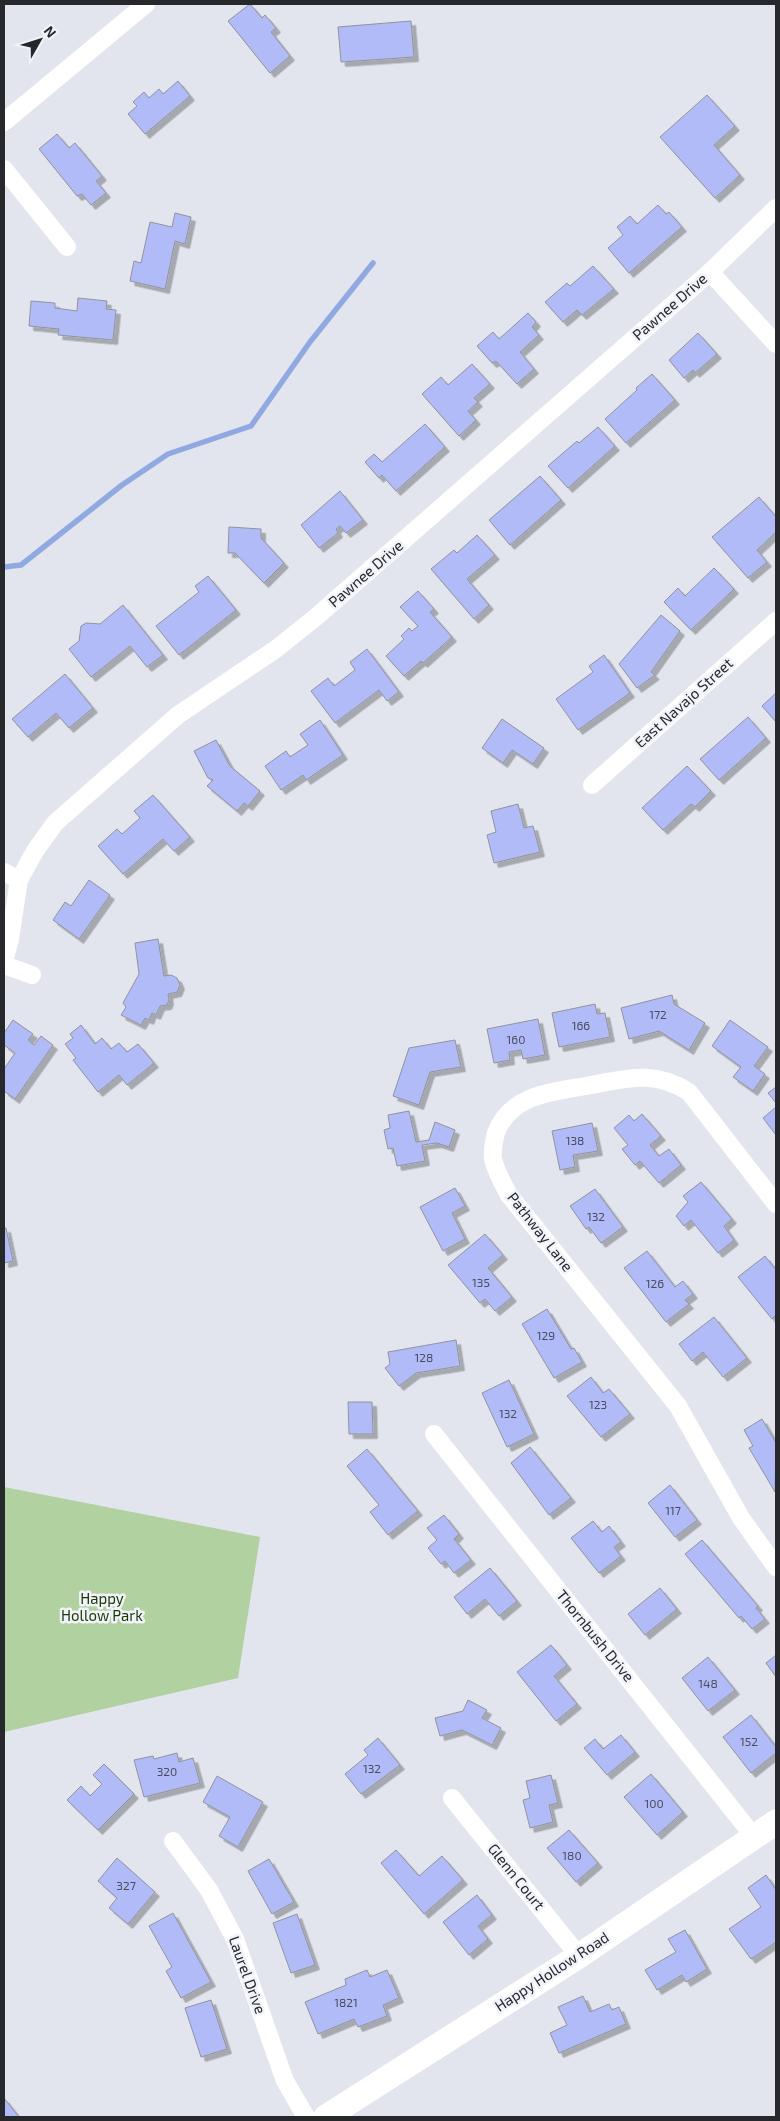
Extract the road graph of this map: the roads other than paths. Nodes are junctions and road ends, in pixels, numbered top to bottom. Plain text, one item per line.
1 (146, 4) edge
2 (4, 122) edge
3 (4, 169) edge
4 (776, 208) edge
5 (67, 247) dead end
6 (710, 272) junction
7 (776, 344) edge
8 (776, 621) edge
9 (592, 785) dead end
10 (11, 876) edge
11 (4, 963) edge
12 (32, 975) dead end
13 (776, 1204) edge
14 (434, 1434) dead end
15 (776, 1567) edge
16 (452, 1798) dead end
17 (776, 1822) edge
18 (756, 1838) junction
19 (173, 1840) dead end
20 (579, 1956) junction
21 (306, 2117) edge
22 (326, 2117) edge

1 - 2 street
3 - 5 street
4 - 6 street, Pawnee Drive
6 - 7 street
6 - 10 street, Pawnee Drive
8 - 9 street, East Navajo Street
10 - 11 street, Pawnee Drive
11 - 12 street
13 - 15 street, Pathway Lane
14 - 18 street, Thornbush Drive
16 - 20 street, Glenn Court
17 - 18 main road, Happy Hollow Road
18 - 20 main road, Happy Hollow Road
19 - 21 street, Laurel Drive
20 - 22 main road, Happy Hollow Road

